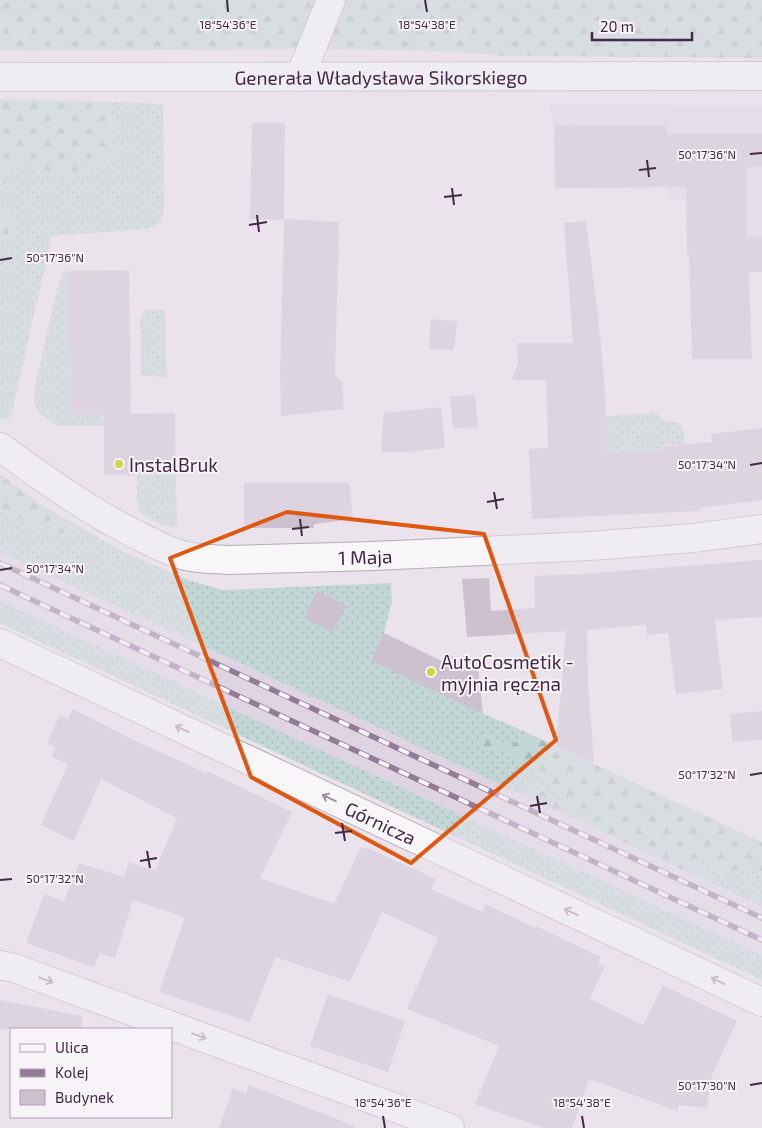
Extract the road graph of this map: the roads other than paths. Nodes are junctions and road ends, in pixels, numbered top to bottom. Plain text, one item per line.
1 (331, 0) edge
2 (762, 76) edge
3 (0, 77) edge
4 (300, 77) junction
5 (0, 447) edge
6 (762, 529) edge
7 (0, 645) edge
8 (0, 965) edge
9 (762, 1002) edge
10 (450, 1128) edge

1 - 4 street
2 - 4 street, Generała Władysława Sikorskiego
3 - 4 street, Generała Władysława Sikorskiego
5 - 6 street, 1 Maja
9 -> 7 street, Górnicza
8 -> 10 street

